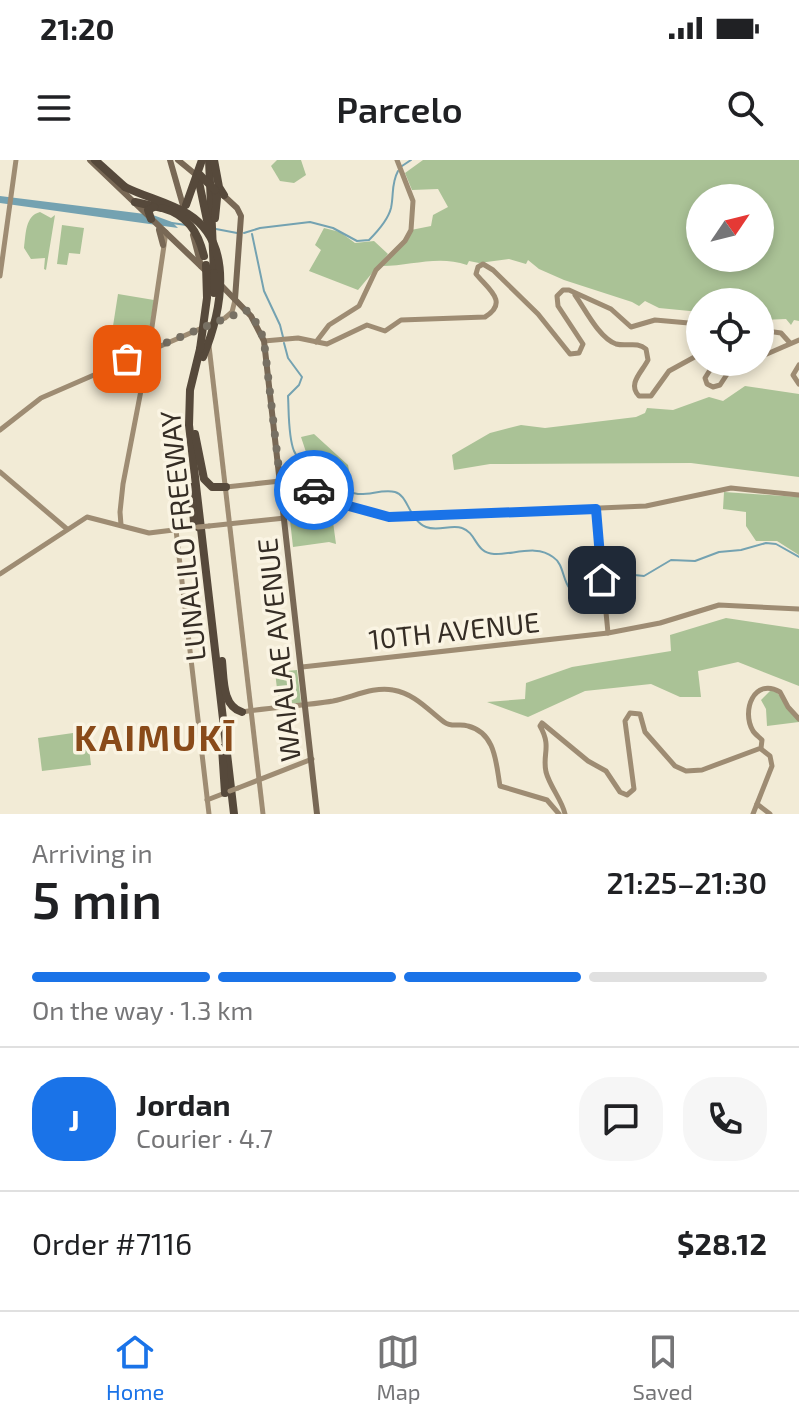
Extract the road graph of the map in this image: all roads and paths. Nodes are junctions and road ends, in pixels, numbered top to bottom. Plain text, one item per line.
1 (16, 160) edge
2 (93, 160) edge
3 (208, 160) edge
4 (178, 162) edge
5 (398, 163) edge
6 (197, 175) junction
7 (215, 190) junction
8 (185, 193) junction
9 (224, 195) junction
10 (135, 202) joint
11 (186, 205) joint
12 (154, 217) junction
13 (189, 218) junction
14 (211, 226) junction
15 (166, 232) junction
16 (196, 244) junction
17 (163, 245) junction
18 (186, 252) junction
19 (208, 266) junction
20 (0, 276) edge
21 (204, 287) junction
22 (575, 294) junction
23 (235, 299) junction
24 (246, 310) junction
25 (223, 319) junction
26 (207, 323) junction
27 (686, 323) edge
28 (193, 332) junction
29 (323, 332) junction
30 (774, 332) edge
31 (185, 334) junction
32 (306, 339) junction
33 (799, 340) edge
34 (264, 341) junction
35 (335, 341) junction
36 (316, 342) junction
37 (790, 343) junction
38 (149, 350) junction
39 (774, 350) edge
40 (206, 353) junction
41 (686, 362) edge
42 (799, 365) edge
43 (706, 376) edge
44 (725, 376) edge
45 (799, 384) edge
46 (0, 430) edge
47 (193, 438) junction
48 (277, 444) junction
49 (276, 453) junction
50 (0, 472) edge
51 (281, 472) junction
52 (291, 477) junction
53 (281, 482) junction
54 (226, 487) junction
55 (799, 495) edge
56 (596, 509) junction
57 (285, 518) junction
58 (117, 522) junction
59 (230, 523) junction
60 (194, 526) junction
61 (67, 529) junction
62 (176, 530) junction
63 (0, 574) edge
64 (799, 609) edge
65 (608, 633) junction
66 (219, 641) junction
67 (302, 667) junction
68 (221, 703) junction
69 (306, 704) junction
70 (247, 711) junction
71 (799, 719) edge
72 (761, 749) junction
73 (313, 759) junction
74 (259, 780) junction
75 (227, 792) junction
76 (207, 800) junction
77 (757, 804) junction
78 (209, 814) edge
79 (236, 814) edge
80 (263, 814) edge
81 (317, 814) edge
82 (559, 814) edge
83 (565, 814) edge
84 (753, 814) edge
85 (770, 814) edge

1 - 20 street
2 - 10 main road
2 - 40 highway, bridge
3 - 8 highway
3 - 9 highway
3 - 14 highway, LUNALILO FREEWAY
4 - 6 main road
4 - 8 main road
5 - 29 street
6 - 7 highway, bridge
6 - 14 highway
7 - 9 main road
7 - 14 highway
8 - 11 highway
8 - 13 main road
9 - 23 main road
10 - 12 highway
11 - 13 main road
12 - 15 main road, WAIALAE AVENUE
12 - 17 main road
12 - 19 highway, bridge
13 - 16 main road, bridge
14 - 19 highway, LUNALILO FREEWAY
14 - 19 highway, LUNALILO FREEWAY
15 - 17 street
15 - 18 main road, WAIALAE AVENUE
16 - 18 main road
16 - 19 main road
17 - 38 street
18 - 19 main road, WAIALAE AVENUE
19 - 21 street
19 - 21 street
19 - 23 main road, WAIALAE AVENUE
19 - 40 highway, LUNALILO FREEWAY, bridge
21 - 26 street
22 - 27 street
22 - 35 street
22 - 41 street
23 - 24 main road, WAIALAE AVENUE
23 - 25 street
24 - 25 street
24 - 34 main road, WAIALAE AVENUE
25 - 26 street
25 - 40 street
26 - 28 street
26 - 31 street
26 - 40 street
28 - 31 street
28 - 40 street
29 - 32 street
29 - 35 street
29 - 36 street
30 - 37 street
31 - 38 street
32 - 34 street
32 - 36 street
33 - 37 street
34 - 48 main road, WAIALAE AVENUE
35 - 36 street
37 - 39 street
38 - 46 street
38 - 58 street
40 - 47 highway, LUNALILO FREEWAY
40 - 54 street
42 - 45 street
43 - 44 street
47 - 54 highway
47 - 60 highway
47 - 66 highway, LUNALILO FREEWAY
47 - 68 highway, LUNALILO FREEWAY
48 - 49 main road, WAIALAE AVENUE
48 - 51 main road, WAIALAE AVENUE
49 - 51 street
49 - 53 main road, WAIALAE AVENUE
50 - 61 street
51 - 52 street
51 - 53 main road, WAIALAE AVENUE
52 - 53 street
52 - 56 street
53 - 54 street
53 - 57 main road, WAIALAE AVENUE
54 - 59 street
55 - 56 street
56 - 65 street
57 - 59 street
57 - 67 main road, WAIALAE AVENUE
58 - 61 street
58 - 62 street
59 - 60 street, bridge
59 - 70 street
60 - 62 street
61 - 63 street
62 - 76 street
64 - 65 street, 10TH AVENUE
65 - 67 street, 10TH AVENUE
66 - 70 highway
66 - 79 highway, LUNALILO FREEWAY
67 - 69 main road, WAIALAE AVENUE
68 - 75 highway
68 - 79 highway, LUNALILO FREEWAY
69 - 70 street
69 - 73 main road, WAIALAE AVENUE
69 - 82 street
70 - 74 street
71 - 72 street
72 - 77 street
72 - 83 street
73 - 74 street
73 - 81 main road, WAIALAE AVENUE
74 - 75 street, bridge
74 - 80 street
75 - 76 street
76 - 78 street
77 - 84 street
77 - 85 street

